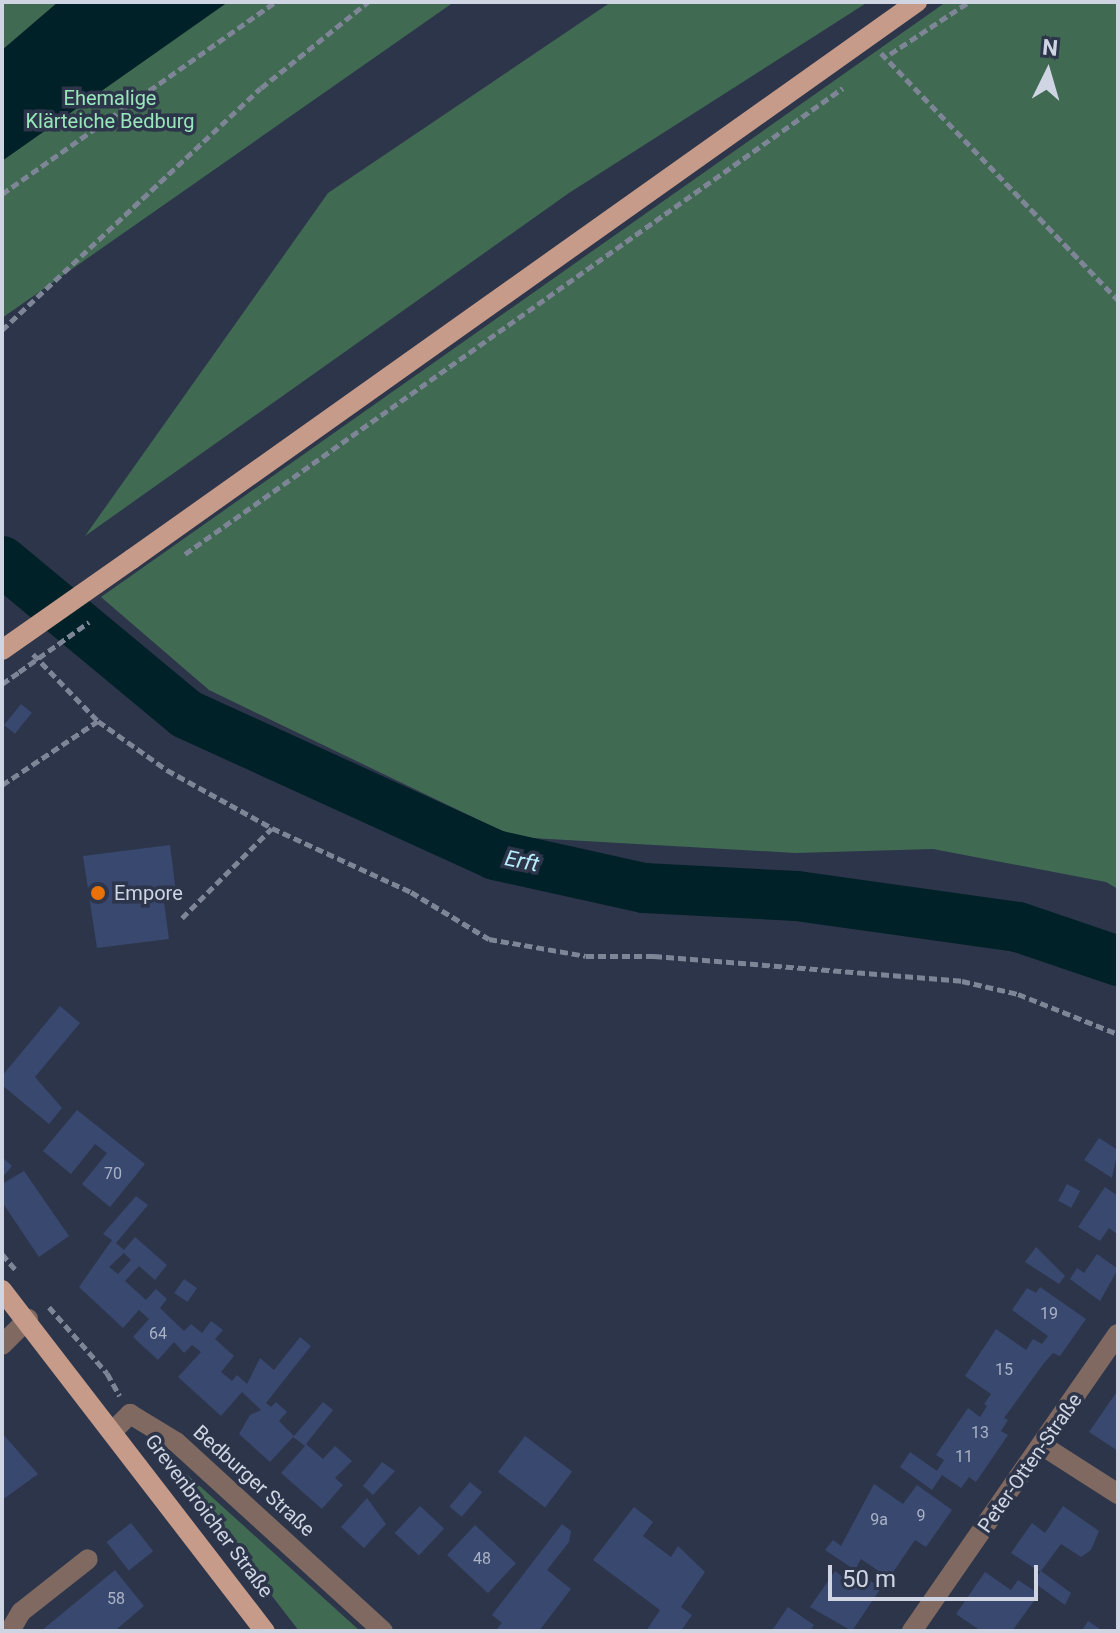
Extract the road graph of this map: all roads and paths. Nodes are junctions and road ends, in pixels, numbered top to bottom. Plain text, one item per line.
1 (275, 2) edge
2 (368, 2) edge
3 (917, 2) edge
4 (969, 2) edge
5 (868, 37) junction
6 (885, 57) junction
7 (872, 66) dead end
8 (847, 85) dead end
9 (2, 194) edge
10 (1118, 300) edge
11 (2, 330) edge
12 (177, 560) dead end
13 (91, 620) dead end
14 (2, 650) edge
15 (45, 663) dead end
16 (2, 684) edge
17 (98, 721) junction
18 (2, 785) edge
19 (272, 828) junction
20 (182, 918) dead end
21 (1118, 1034) edge
22 (2, 1290) edge
23 (28, 1319) junction
24 (1118, 1334) edge
25 (2, 1345) edge
26 (114, 1430) junction
27 (1043, 1446) junction
28 (1118, 1494) edge
29 (88, 1559) dead end
30 (10, 1631) edge
31 (265, 1631) edge
32 (383, 1631) edge
33 (913, 1631) edge

1 - 9 path
2 - 11 path
3 - 5 main road
4 - 6 path
5 - 6 path
5 - 14 main road, bridge
6 - 7 path
6 - 10 path
8 - 12 path
13 - 16 path, bridge
15 - 17 path
17 - 18 path
17 - 19 path
19 - 20 path
19 - 21 path
22 - 23 main road
23 - 25 street
23 - 26 main road
24 - 27 street, Peter-Otten-Straße
26 - 31 main road, Grevenbroicher Straße
26 - 32 street, Bedburger Straße
27 - 28 street
27 - 33 street, Peter-Otten-Straße
29 - 30 street

